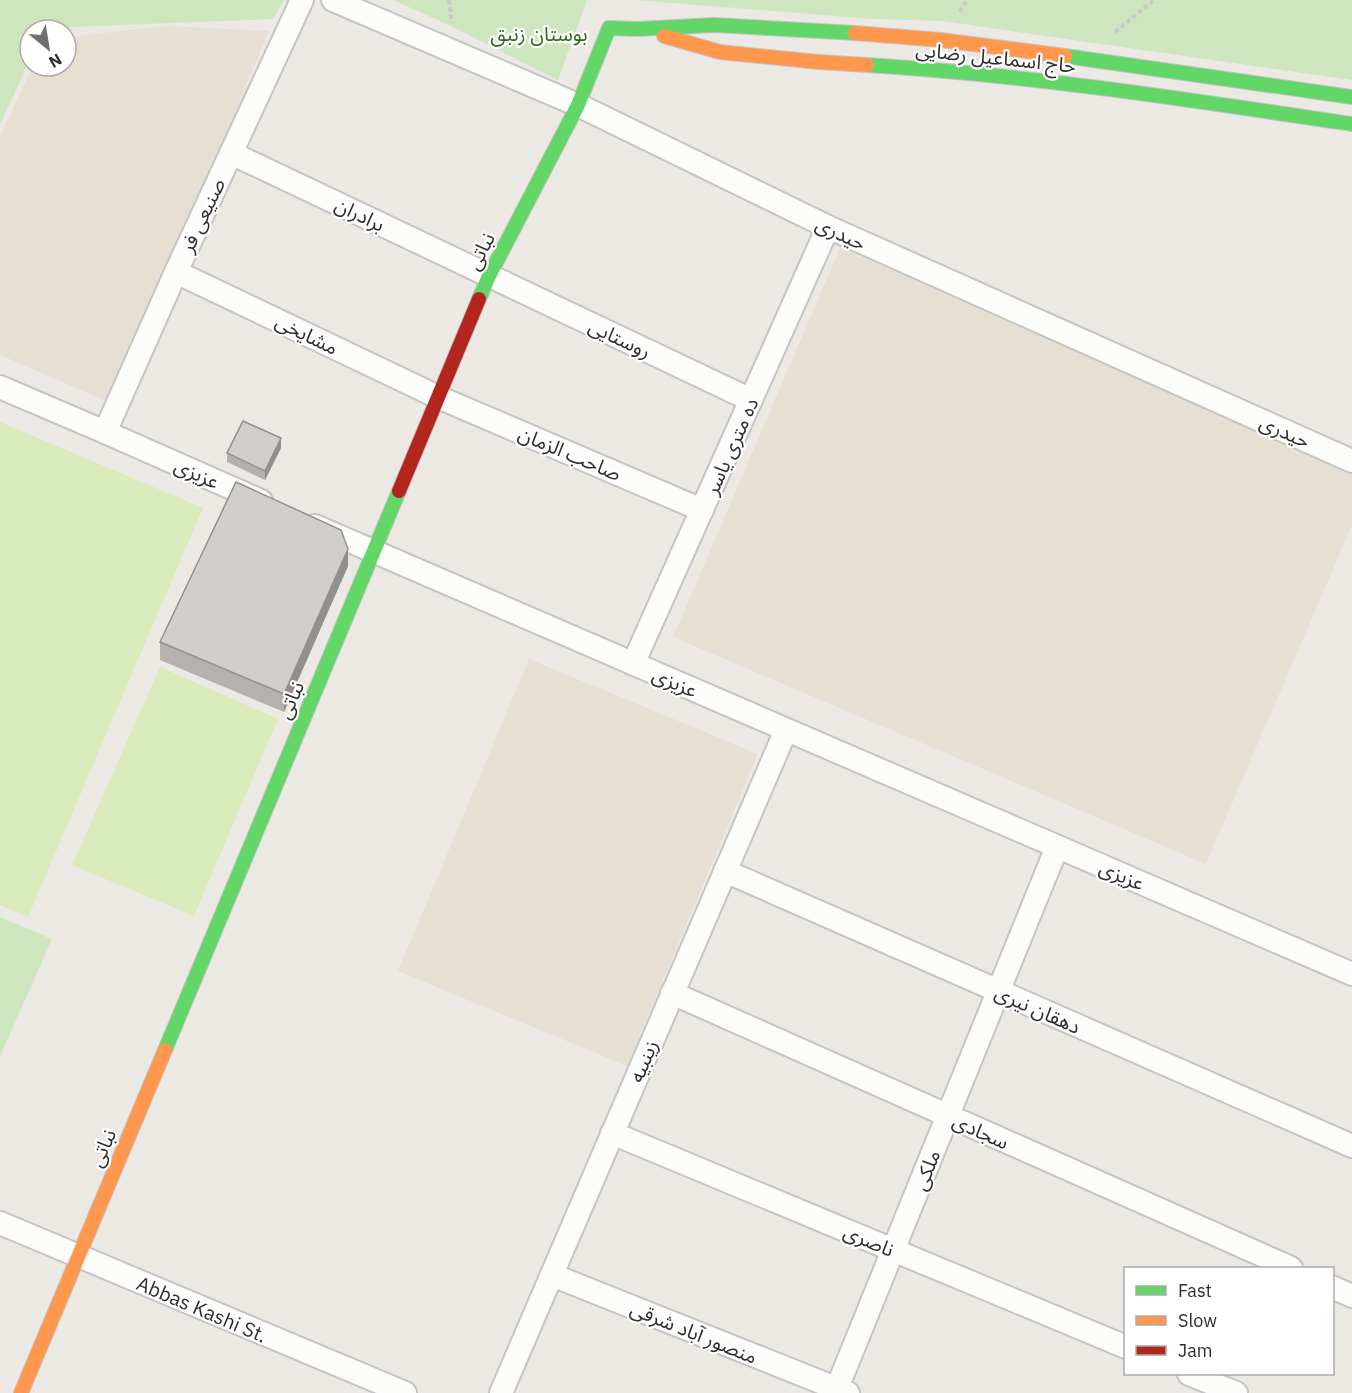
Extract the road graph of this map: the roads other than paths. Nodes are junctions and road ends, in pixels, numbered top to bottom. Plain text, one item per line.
1 (302, 0) edge
2 (333, 0) edge
3 (609, 28) joint
4 (638, 29) junction
5 (1352, 97) edge
6 (578, 105) junction
7 (1352, 124) edge
8 (231, 153) junction
9 (828, 227) junction
10 (176, 272) junction
11 (489, 276) junction
12 (0, 387) edge
13 (438, 397) junction
14 (751, 400) junction
15 (105, 432) junction
16 (1352, 461) edge
17 (277, 508) edge
18 (702, 510) junction
19 (298, 518) edge
20 (373, 551) junction
21 (633, 664) junction
22 (786, 730) junction
23 (1057, 847) junction
24 (725, 871) junction
25 (1352, 975) edge
26 (998, 991) junction
27 (672, 993) junction
28 (948, 1116) junction
29 (612, 1133) junction
30 (1352, 1146) edge
31 (0, 1223) edge
32 (893, 1250) junction
33 (78, 1257) junction
34 (1287, 1267) edge
35 (552, 1275) junction
36 (1334, 1288) edge
37 (1352, 1296) edge
38 (1124, 1347) edge
39 (1191, 1375) edge
40 (840, 1391) edge
41 (21, 1393) edge
42 (405, 1393) edge
43 (501, 1393) edge
44 (1236, 1393) edge

1 - 8 street, صنیعی فر
2 - 6 street, حیدری
3 - 4 main road, حاج اسماعیل رضایی
3 - 6 main road, نباتی
4 - 5 main road, حاج اسماعیل رضایی
4 - 7 main road, حاج اسماعیل رضایی
6 - 9 street, حیدری
6 - 11 main road, نباتی
8 - 10 street, صنیعی فر
8 - 11 street, برادران
9 - 14 street, ده متری یاسر
9 - 16 street, حیدری
10 - 13 street, مشایخی
10 - 15 street, صنیعی فر
11 - 13 main road, نباتی
11 - 14 street, روستایی
12 - 15 street, عزیزی
13 - 18 street, صاحب الزمان
13 - 20 main road, نباتی
14 - 18 street, ده متری یاسر
15 - 17 street, عزیزی
18 - 21 street, ده متری یاسر
19 - 20 street, عزیزی
20 - 21 street, عزیزی
20 - 33 main road, نباتی
21 - 22 street, عزیزی
22 - 23 street, عزیزی
22 - 24 street, زینبیه
23 - 25 street, عزیزی
23 - 26 street, ملکی
24 - 26 street, دهقان نیری
24 - 27 street, زینبیه
26 - 28 street, ملکی
26 - 30 street, دهقان نیری
27 - 28 street, سجادی
27 - 29 street, زینبیه
28 - 32 street, ملکی
28 - 34 street, سجادی
29 - 32 street, ناصری
29 - 35 street, زینبیه
31 - 33 street, Abbas Kashi St.
32 - 38 street, ناصری
32 - 40 street, ملکی
33 - 41 main road, نباتی
33 - 42 street, Abbas Kashi St.
35 - 40 street, منصور آباد شرقی
35 - 43 street, زینبیه
36 - 37 street
39 - 44 street

